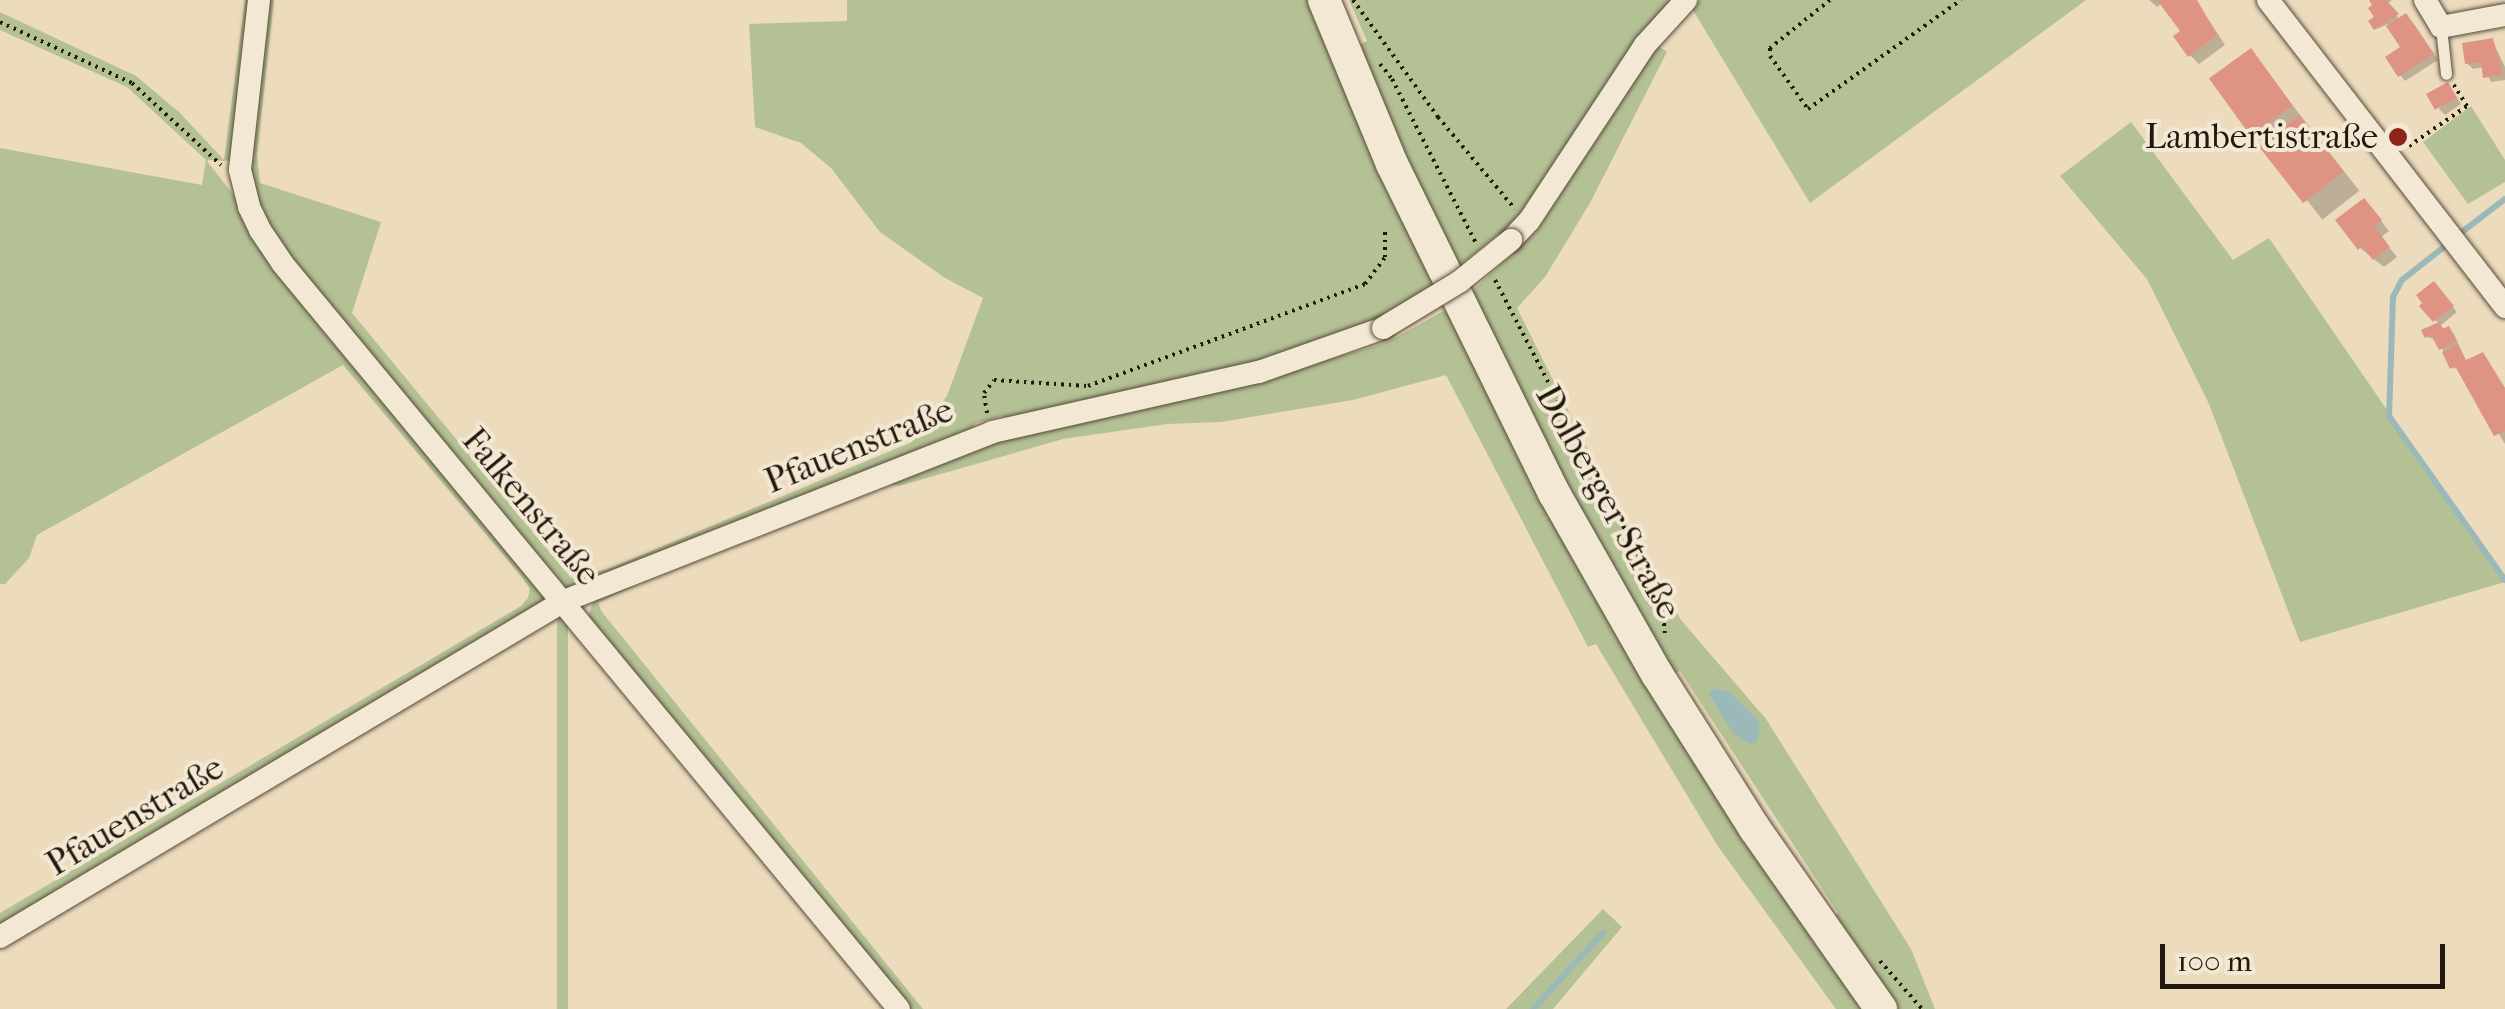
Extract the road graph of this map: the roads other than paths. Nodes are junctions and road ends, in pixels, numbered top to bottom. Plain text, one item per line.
1 (259, 0) edge
2 (1324, 0) edge
3 (1686, 0) edge
4 (2268, 0) edge
5 (2425, 0) edge
6 (2505, 15) edge
7 (2442, 27) junction
8 (2446, 74) road end
9 (2505, 307) edge
10 (564, 601) junction
11 (0, 937) edge
12 (899, 1009) edge
13 (1881, 1009) edge

1 - 10 street, Falkenstraße
2 - 13 main road, Dolberger Straße
3 - 10 street, Pfauenstraße, bridge
4 - 9 street
5 - 7 street
6 - 7 street
7 - 8 lane
10 - 11 street, Pfauenstraße
10 - 12 street, Falkenstraße

